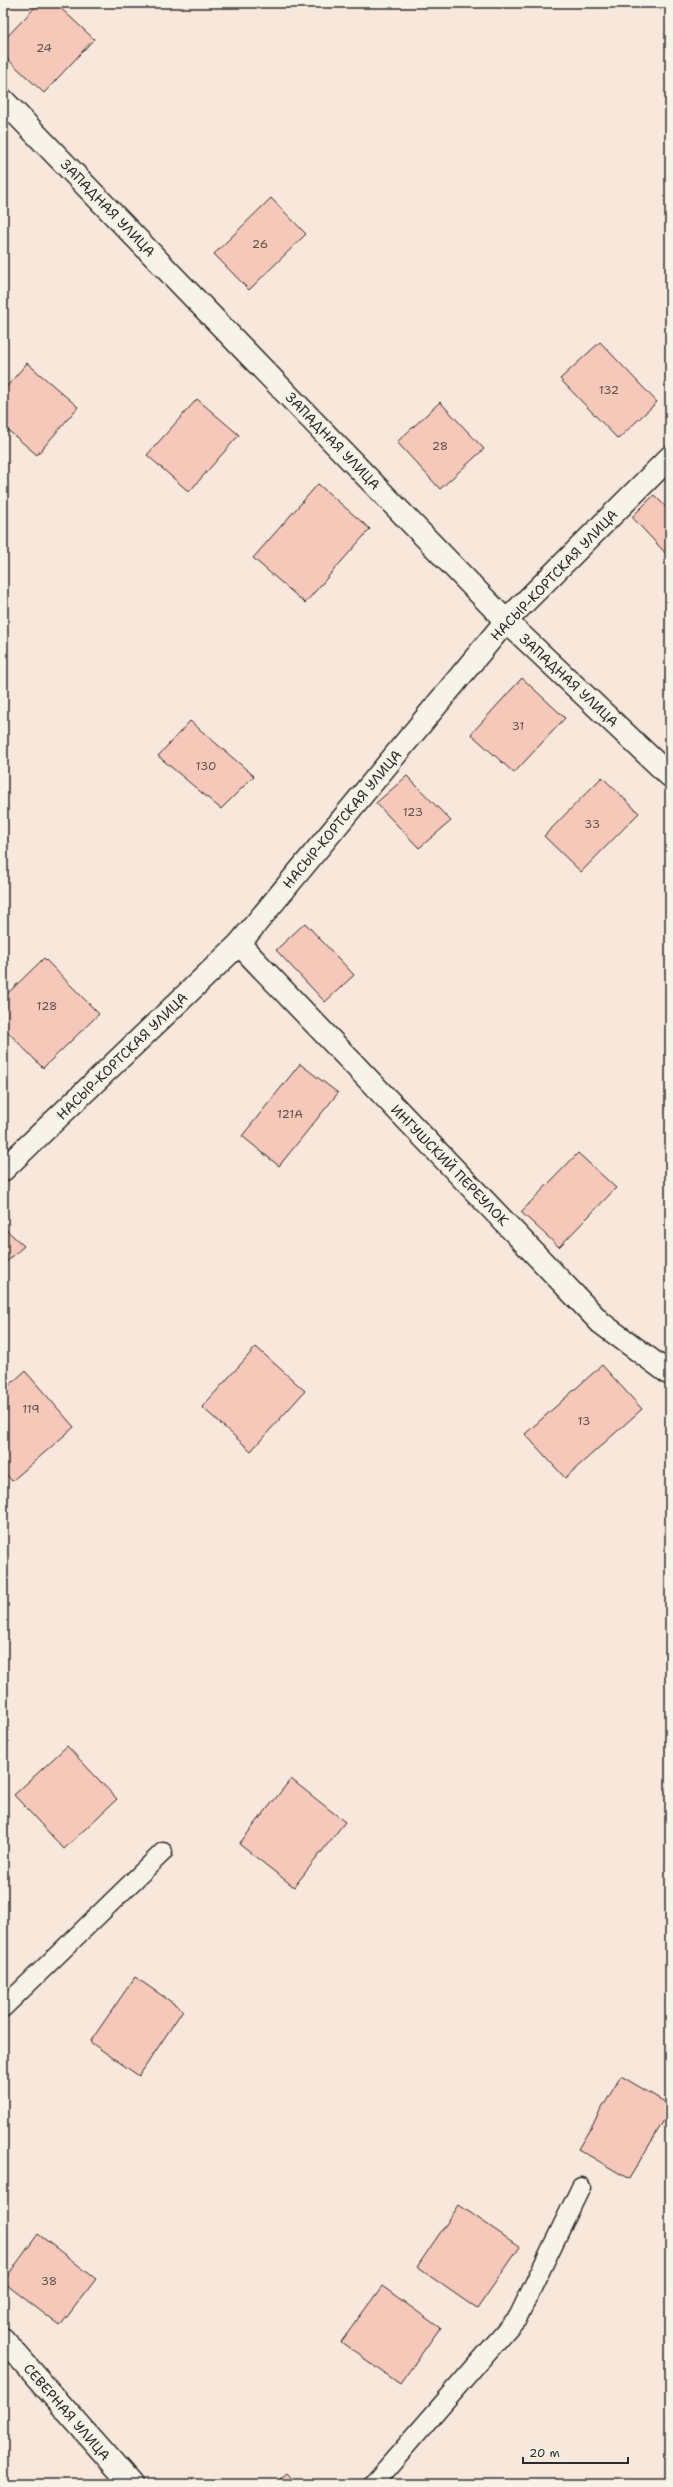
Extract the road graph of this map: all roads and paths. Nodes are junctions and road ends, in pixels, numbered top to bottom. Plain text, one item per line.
1 (3, 100) edge
2 (670, 457) edge
3 (506, 621) junction
4 (670, 776) edge
5 (239, 944) junction
6 (3, 1170) edge
7 (670, 1374) edge
8 (163, 1852) dead end
9 (3, 2008) edge
10 (581, 2188) dead end
11 (3, 2339) edge
12 (131, 2484) edge
13 (373, 2484) edge

1 - 3 street, ЗАПАДНАЯ УЛИЦА
2 - 3 street, НАСЫР-КОРТСКАЯ УЛИЦА
3 - 4 street, ЗАПАДНАЯ УЛИЦА
3 - 5 street, НАСЫР-КОРТСКАЯ УЛИЦА
5 - 6 street, НАСЫР-КОРТСКАЯ УЛИЦА
5 - 7 street, ИНГУШСКИЙ ПЕРЕУЛОК
8 - 9 lane
10 - 13 lane
11 - 12 street, СЕВЕРНАЯ УЛИЦА

